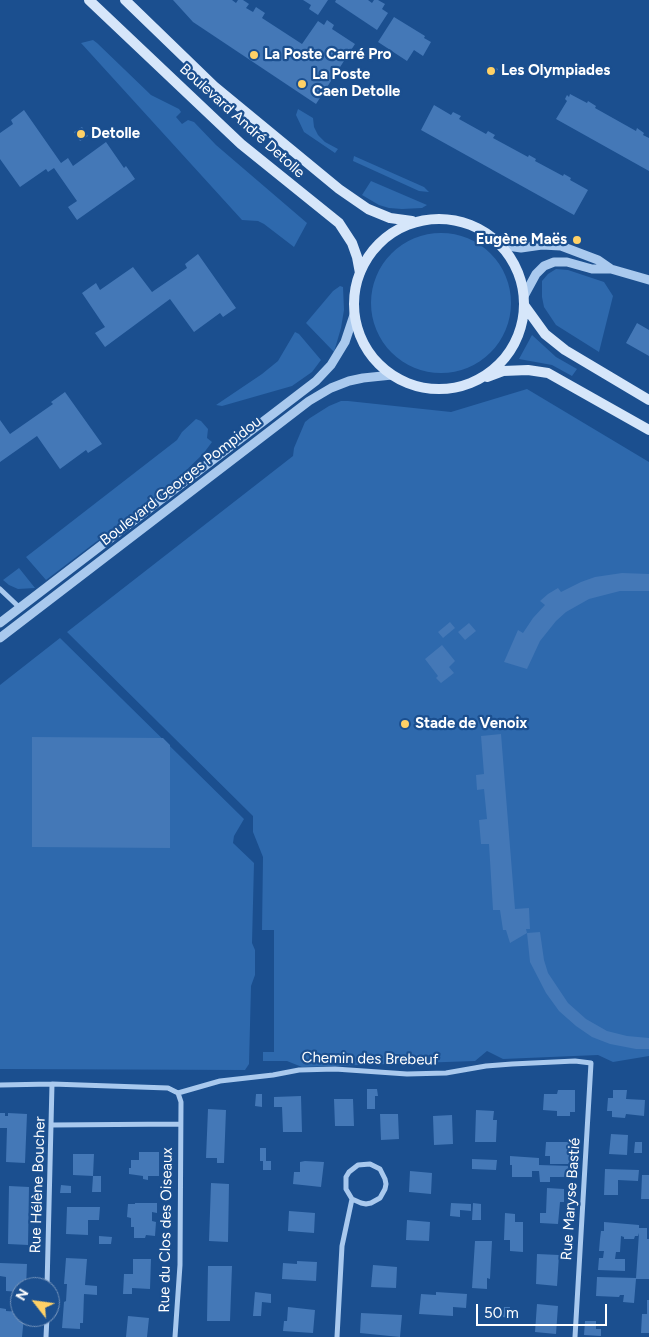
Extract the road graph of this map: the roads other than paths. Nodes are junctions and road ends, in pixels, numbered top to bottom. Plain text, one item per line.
1 (89, 0) edge
2 (125, 0) edge
3 (416, 222) junction
4 (501, 245) junction
5 (611, 269) junction
6 (360, 274) junction
7 (649, 280) edge
8 (524, 300) junction
9 (354, 315) junction
10 (392, 375) junction
11 (474, 381) junction
12 (649, 400) edge
13 (649, 430) edge
14 (0, 589) edge
15 (20, 608) junction
16 (0, 624) edge
17 (0, 638) edge
18 (591, 1063) joint
19 (52, 1084) junction
20 (0, 1085) edge
21 (178, 1093) junction
22 (180, 1124) junction
23 (52, 1125) junction
24 (352, 1199) junction
25 (47, 1277) edge
26 (175, 1337) edge
27 (337, 1337) edge
28 (575, 1337) edge

1 - 6 main road, Boulevard André Detolle
2 - 3 main road, Boulevard André Detolle
3 - 4 main road
3 - 6 main road
4 - 5 street
4 - 8 main road
5 - 7 street
5 - 8 street
6 - 9 main road
8 - 11 main road
8 - 12 main road
9 - 10 main road
9 - 15 street, Boulevard Georges Pompidou
10 - 11 main road
10 - 17 street, Boulevard Georges Pompidou
11 - 13 main road
14 - 15 street
15 - 16 street, Boulevard Georges Pompidou
18 - 21 street, Chemin des Brebeuf
18 - 28 street, Rue Maryse Bastié
19 - 20 street, Chemin des Brebeuf
19 - 21 street, Chemin des Brebeuf
19 - 23 street, Rue Hélène Boucher
21 - 22 street, Rue du Clos des Oiseaux
22 - 23 street
22 - 26 street, Rue du Clos des Oiseaux
23 - 25 street, Rue Hélène Boucher
24 - 24 street
24 - 27 street

